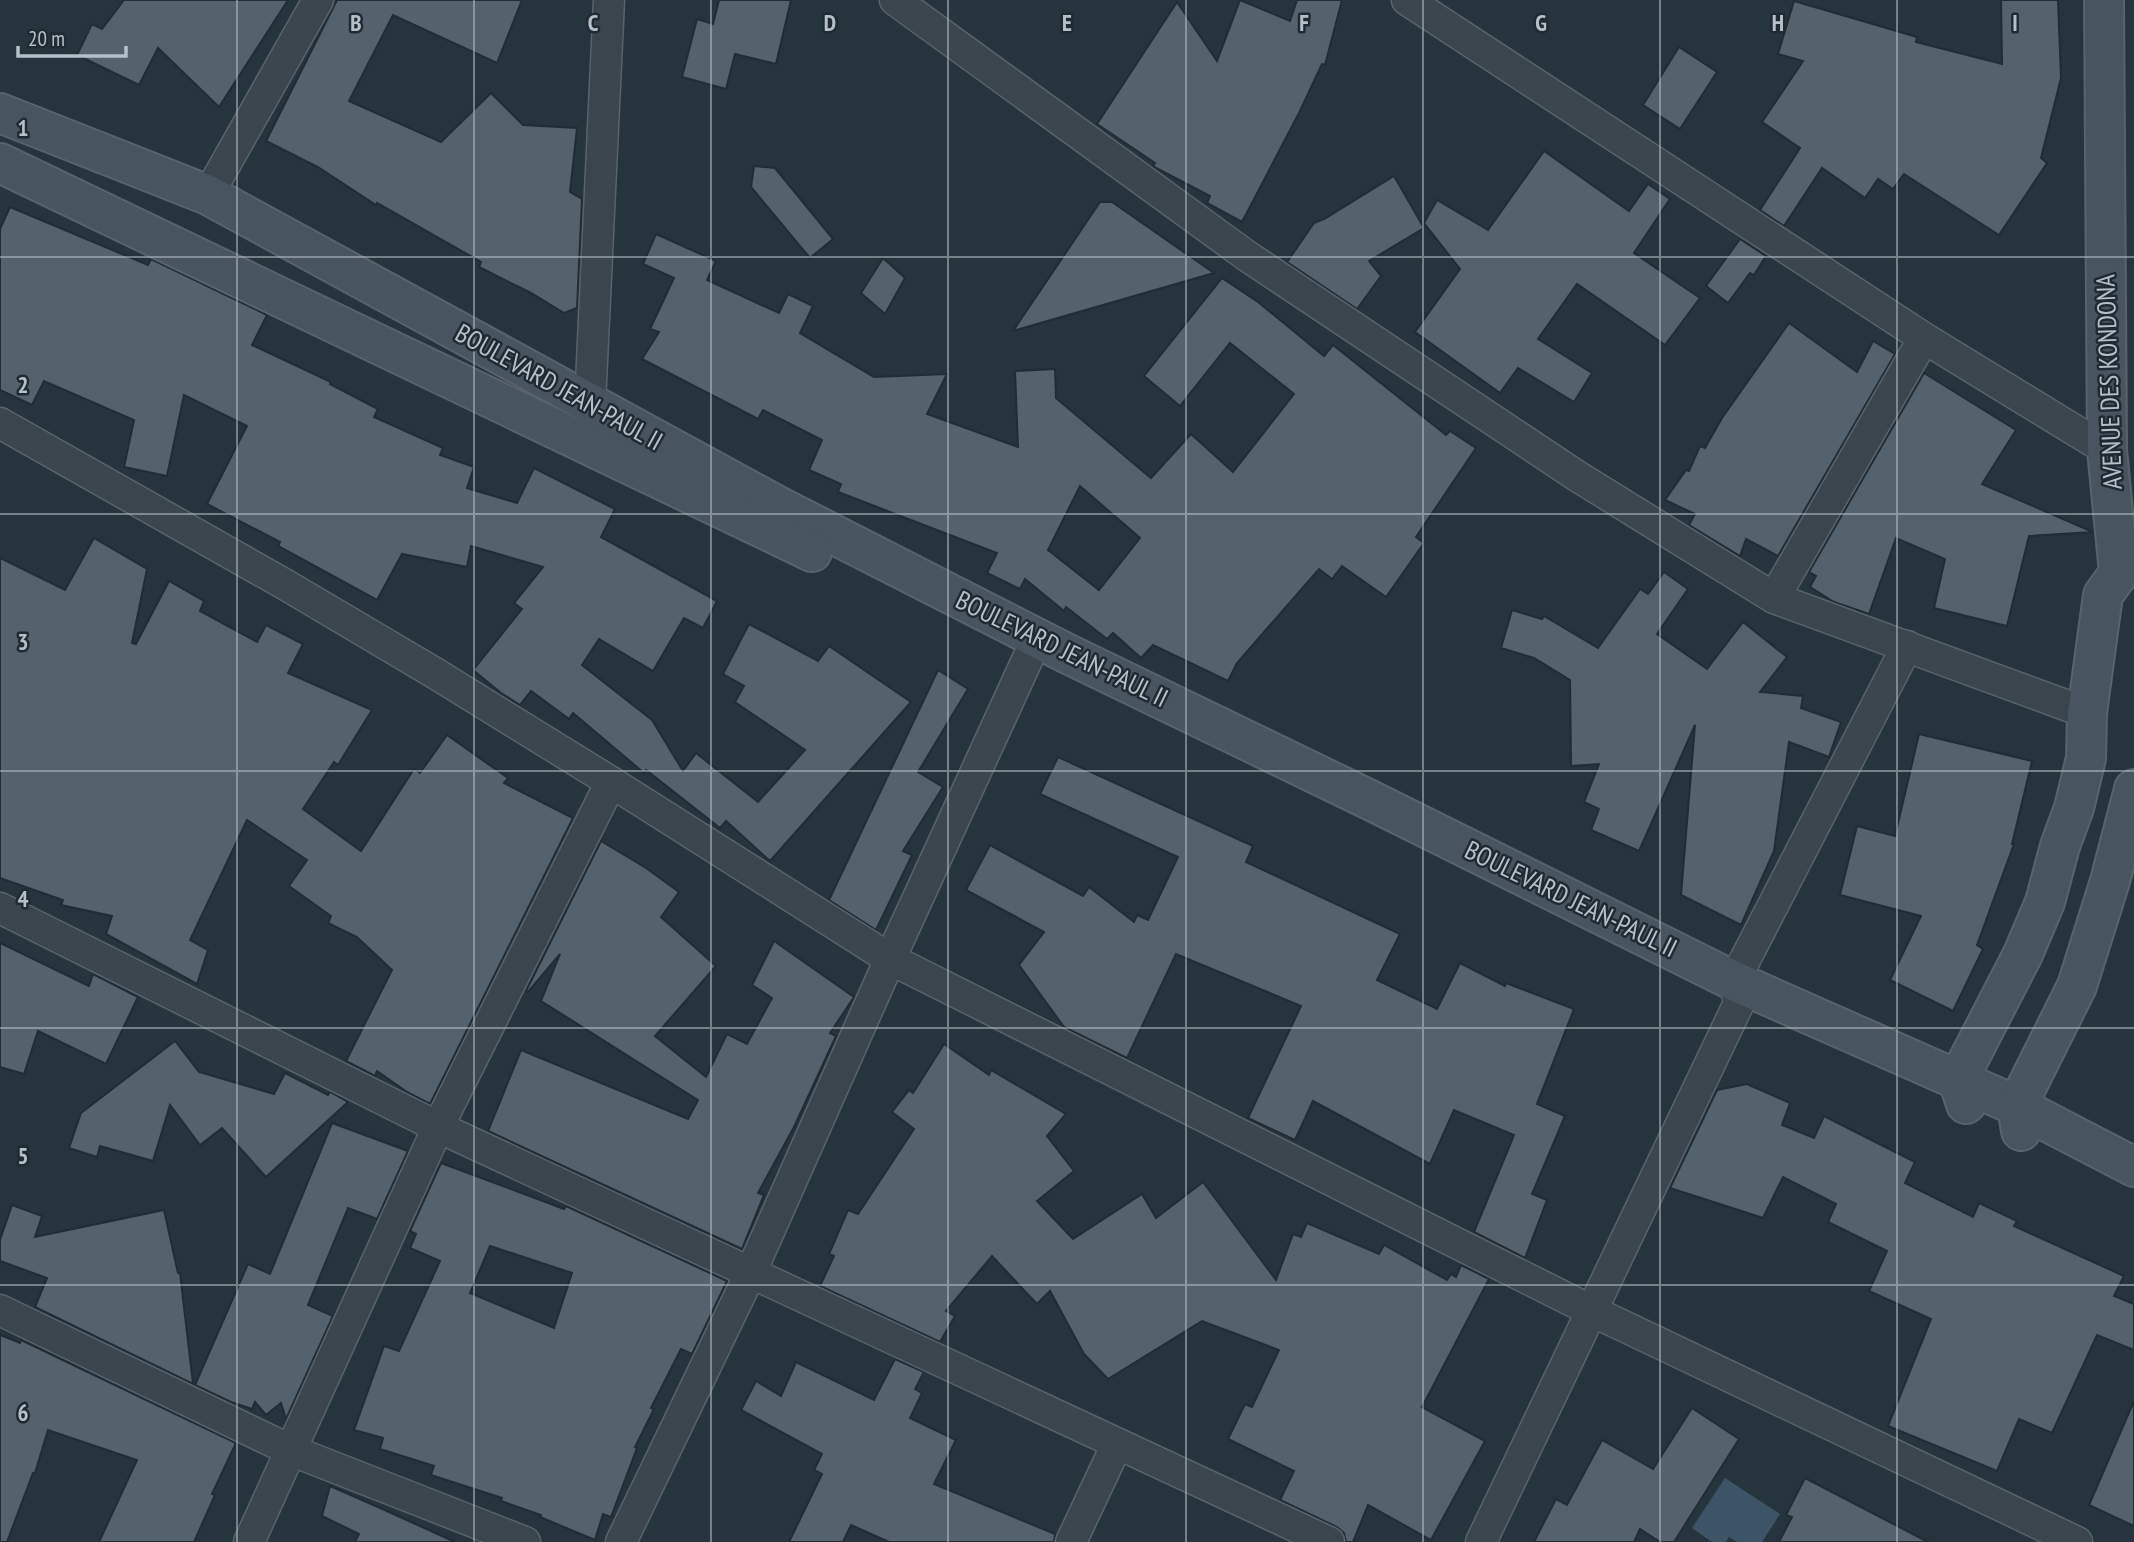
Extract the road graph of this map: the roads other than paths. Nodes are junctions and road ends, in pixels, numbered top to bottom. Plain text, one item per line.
1 (318, 0) edge
2 (609, 0) edge
3 (895, 0) edge
4 (1407, 0) edge
5 (2104, 0) edge
6 (0, 113) edge
7 (0, 163) edge
8 (208, 195) junction
9 (1924, 338) junction
10 (590, 404) junction
11 (0, 422) edge
12 (2107, 450) junction
13 (2127, 574) edge
14 (1774, 598) junction
15 (1907, 646) junction
16 (1028, 659) junction
17 (2087, 713) junction
18 (611, 782) junction
19 (2134, 789) edge
20 (0, 908) edge
21 (890, 959) junction
22 (1736, 992) junction
23 (1962, 1094) junction
24 (2019, 1119) junction
25 (438, 1127) junction
26 (2134, 1167) edge
27 (2134, 1190) edge
28 (751, 1272) junction
29 (0, 1310) edge
30 (1592, 1311) junction
31 (1117, 1444) junction
32 (290, 1450) junction
33 (248, 1542) edge
34 (525, 1542) edge
35 (621, 1542) edge
36 (1071, 1542) edge
37 (1329, 1542) edge
38 (1481, 1542) edge
39 (2077, 1542) edge

1 - 8 street
2 - 10 street
3 - 14 street
4 - 9 street
5 - 12 main road, AVENUE DES KONDONA
6 - 8 main road, BOULEVARD JEAN-PAUL II
7 - 16 main road, BOULEVARD JEAN-PAUL II
8 - 10 main road, BOULEVARD JEAN-PAUL II
9 - 12 street
9 - 14 street
10 - 22 main road, BOULEVARD JEAN-PAUL II
11 - 18 street
12 - 13 main road, AVENUE DES KONDONA
13 - 17 main road, AVENUE DES KONDONA
14 - 15 street
15 - 17 street
15 - 22 street
16 - 21 street
16 - 22 main road, BOULEVARD JEAN-PAUL II
17 - 23 main road, AVENUE DES KONDONA
18 - 21 street
18 - 25 street
19 - 24 main road
20 - 25 street
21 - 28 street
21 - 30 street
22 - 23 main road, BOULEVARD JEAN-PAUL II
22 - 30 street
23 - 24 main road, BOULEVARD JEAN-PAUL II
24 - 26 main road, BOULEVARD JEAN-PAUL II
24 - 27 main road, BOULEVARD JEAN-PAUL II
25 - 28 street
25 - 32 street
28 - 31 street
28 - 35 street
29 - 32 street
30 - 38 street
30 - 39 street
31 - 36 street
31 - 37 street
32 - 33 street
32 - 34 street

